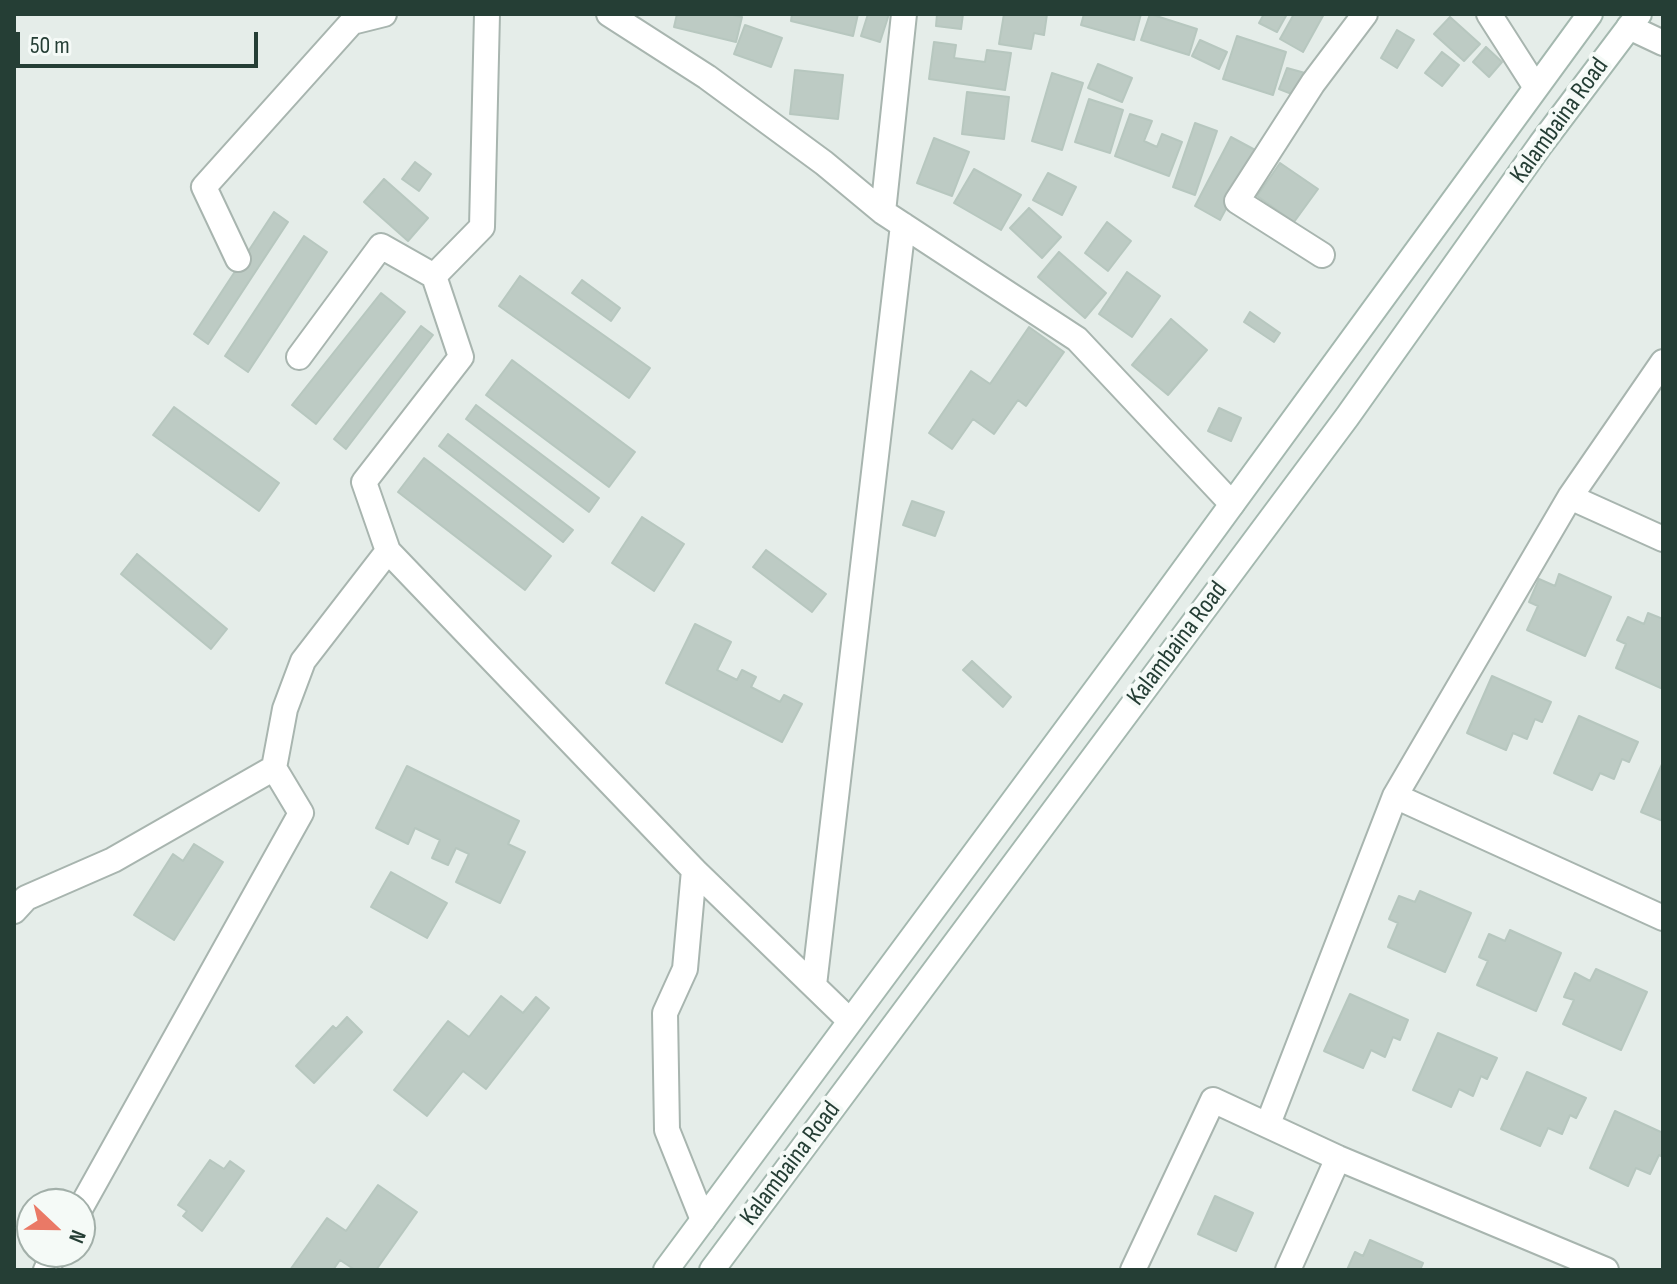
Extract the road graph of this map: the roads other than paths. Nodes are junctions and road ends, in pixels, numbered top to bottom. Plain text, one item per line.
1 (384, 14) edge
2 (487, 14) edge
3 (609, 14) edge
4 (904, 14) edge
5 (1365, 14) edge
6 (1489, 14) edge
7 (1590, 14) edge
8 (1634, 21) edge
9 (1663, 43) edge
10 (1535, 86) junction
11 (893, 218) junction
12 (1322, 255) dead end
13 (238, 259) dead end
14 (434, 276) junction
15 (299, 357) dead end
16 (1663, 362) edge
17 (1570, 497) junction
18 (1232, 504) junction
19 (1663, 539) edge
20 (388, 551) junction
21 (274, 768) junction
22 (1395, 796) junction
23 (694, 870) junction
24 (14, 911) edge
25 (1663, 918) edge
26 (814, 985) junction
27 (849, 1020) junction
28 (1268, 1124) junction
29 (1338, 1158) junction
30 (92, 1188) edge
31 (703, 1220) junction
32 (1573, 1263) edge
33 (666, 1270) edge
34 (712, 1270) edge
35 (1133, 1270) edge
36 (1288, 1270) edge
37 (1606, 1270) edge

1 - 13 street
2 - 14 street
3 - 11 street
4 - 11 street
5 - 12 street
6 - 10 street
7 - 10 street, Kalambaina Road
8 - 9 street
8 - 34 street, Kalambaina Road
10 - 18 street, Kalambaina Road
11 - 18 street
11 - 26 street
14 - 15 street
14 - 20 street
16 - 17 street
17 - 19 street
17 - 22 street
18 - 27 street, Kalambaina Road
20 - 21 street
20 - 23 street
21 - 24 street
21 - 30 street
22 - 25 street
22 - 28 street
23 - 26 street
23 - 31 street
26 - 27 street
27 - 31 street, Kalambaina Road
28 - 29 street
28 - 35 street
29 - 32 street
29 - 36 street
31 - 33 street, Kalambaina Road
32 - 37 street

